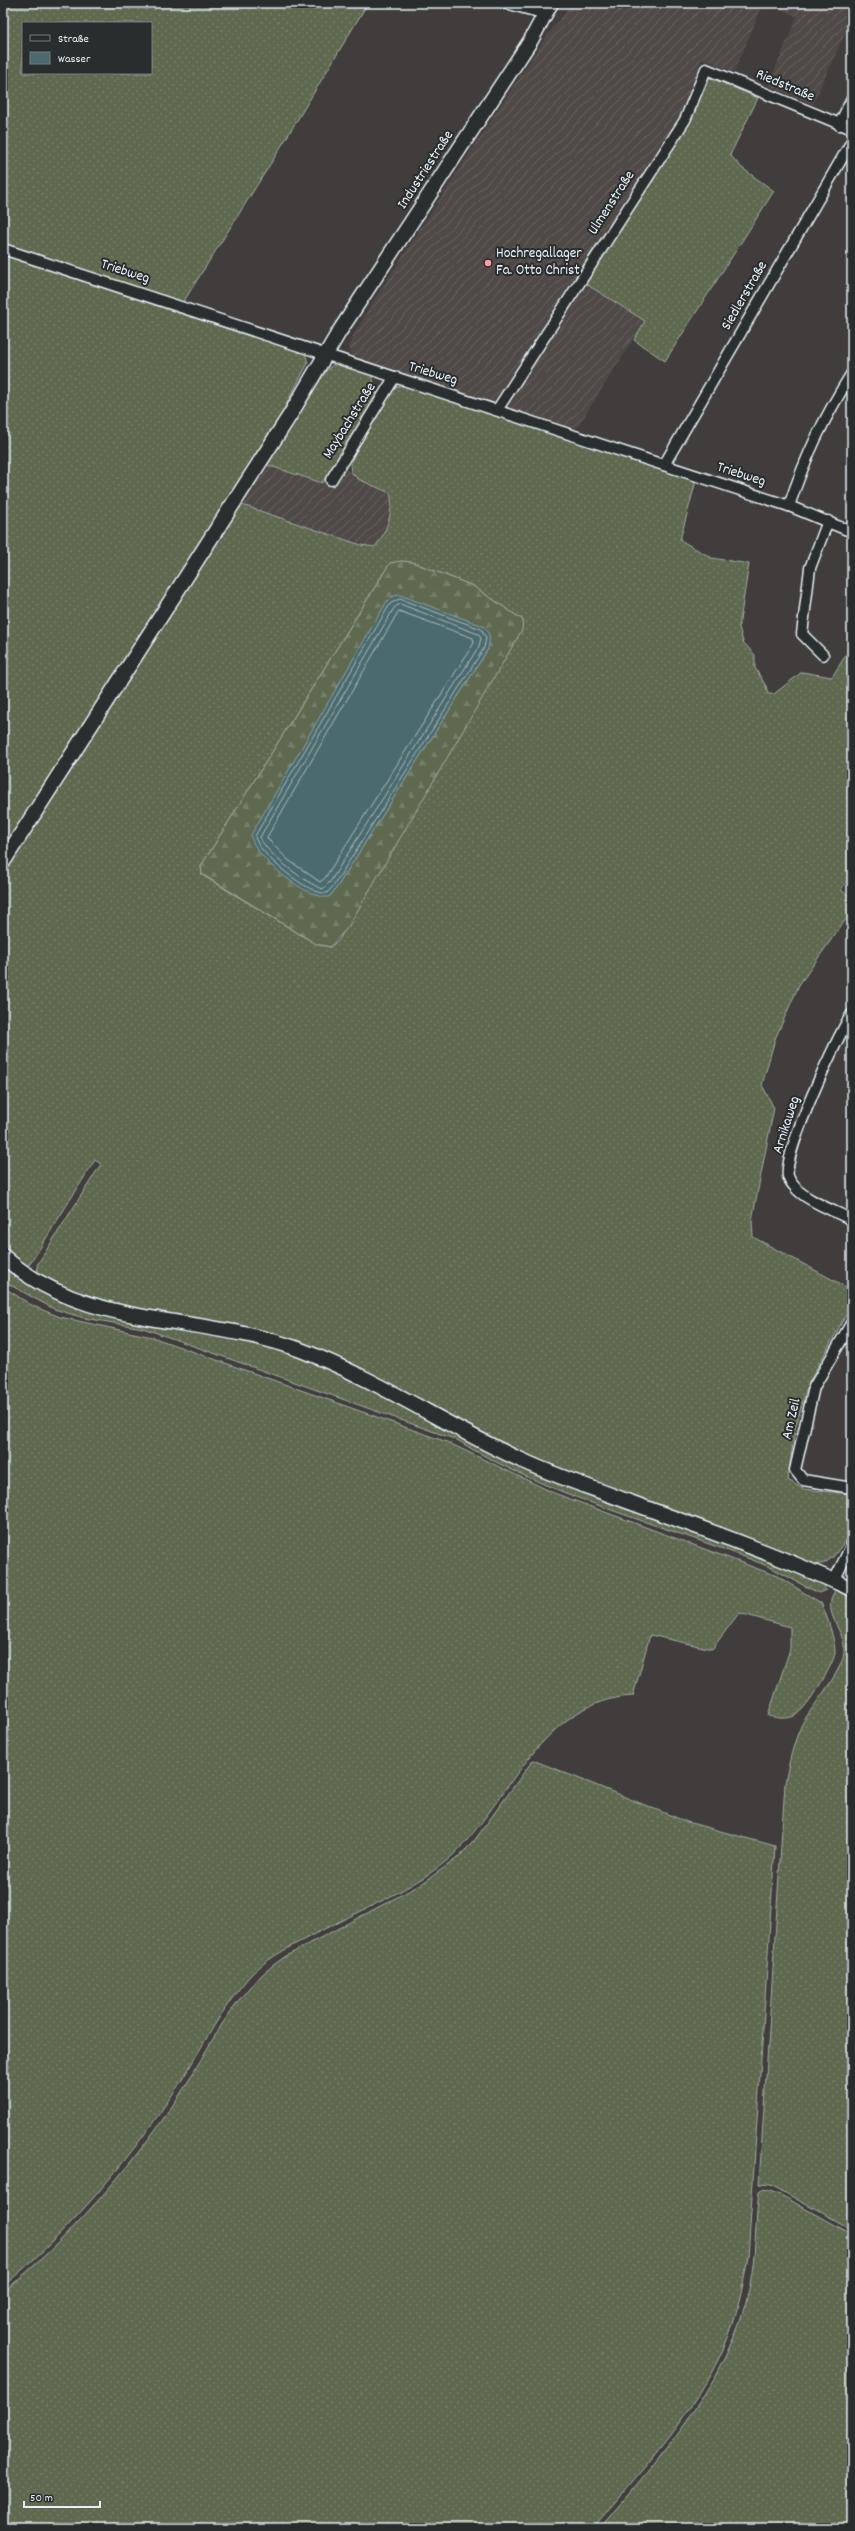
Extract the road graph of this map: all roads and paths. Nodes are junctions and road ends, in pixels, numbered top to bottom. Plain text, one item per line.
1 (505, 3) edge
2 (549, 9) edge
3 (706, 69) joint
4 (852, 99) edge
5 (839, 125) junction
6 (852, 129) edge
7 (852, 141) edge
8 (3, 249) edge
9 (327, 353) junction
10 (852, 373) edge
11 (394, 378) junction
12 (497, 410) junction
13 (664, 465) junction
14 (331, 480) dead end
15 (789, 506) junction
16 (828, 521) junction
17 (852, 532) edge
18 (823, 655) dead end
19 (3, 862) edge
20 (852, 1014) edge
21 (852, 1220) edge
22 (3, 1256) edge
23 (852, 1322) edge
24 (852, 1488) edge
25 (852, 1544) edge
26 (834, 1581) junction
27 (852, 1589) edge

1 - 2 street
2 - 9 street, Industriestraße
3 - 5 street, Riedstraße
3 - 12 street, Ulmenstraße
4 - 5 street
5 - 6 street, Riedstraße
7 - 13 street, Siedlerstraße
8 - 9 street, Triebweg
9 - 11 street, Triebweg
9 - 19 street, Industriestraße
10 - 15 street
11 - 12 street, Triebweg
11 - 14 street, Maybachstraße
12 - 13 street, Triebweg
13 - 15 street, Triebweg
15 - 16 street, Triebweg
16 - 17 street, Triebweg
16 - 18 street
20 - 21 street, Arnikaweg
22 - 26 street
23 - 24 street, Am Zeil
25 - 26 street
26 - 27 street

